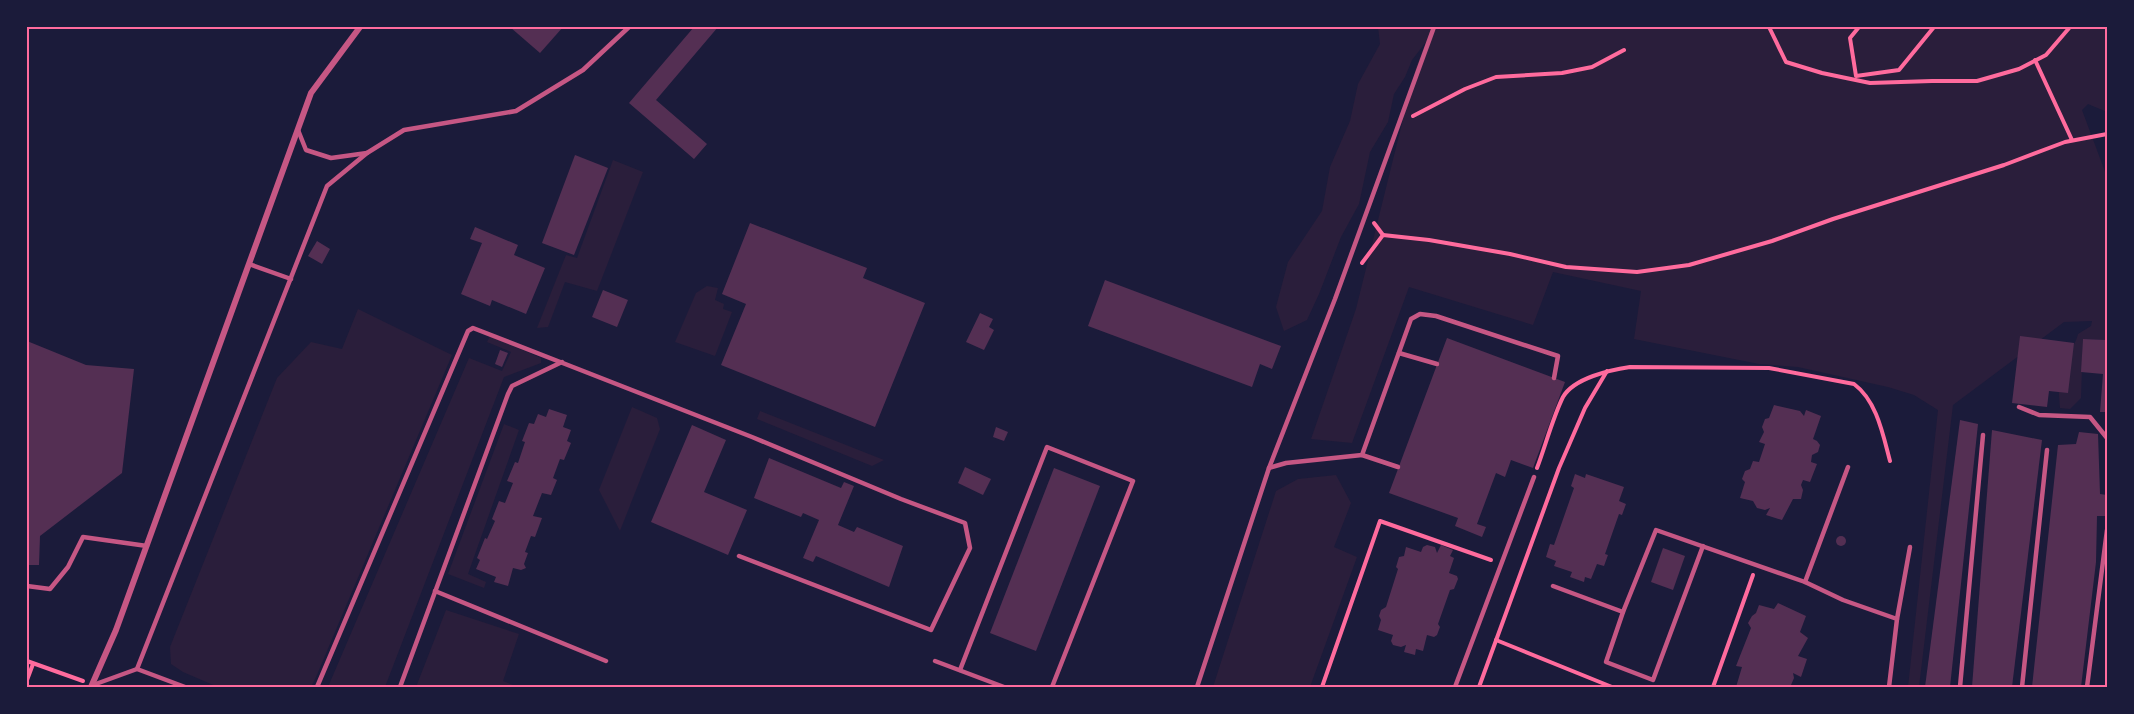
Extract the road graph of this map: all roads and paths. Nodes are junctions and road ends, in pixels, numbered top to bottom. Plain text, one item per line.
1 (360, 27) edge
2 (629, 27) edge
3 (1434, 27) edge
4 (1769, 27) edge
5 (1859, 27) edge
6 (1934, 27) edge
7 (2070, 27) edge
8 (1623, 50) dead end
9 (2035, 60) junction
10 (1401, 118) junction
11 (298, 130) junction
12 (2107, 134) edge
13 (2072, 140) junction
14 (367, 153) junction
15 (249, 264) junction
16 (1355, 272) dead end
17 (291, 279) junction
18 (1399, 353) junction
19 (562, 362) junction
20 (1437, 364) dead end
21 (1608, 370) junction
22 (1554, 378) dead end
23 (2019, 407) dead end
24 (1983, 435) dead end
25 (2107, 438) edge
26 (2047, 450) dead end
27 (1362, 455) junction
28 (1890, 461) dead end
29 (1398, 467) dead end
30 (1848, 467) dead end
31 (1269, 468) junction
32 (1534, 477) joint
33 (2107, 530) edge
34 (147, 546) junction
35 (1703, 546) junction
36 (1910, 547) dead end
37 (738, 556) dead end
38 (1502, 564) junction
39 (1756, 565) junction
40 (1805, 582) junction
41 (27, 586) edge
42 (1552, 586) dead end
43 (435, 591) junction
44 (2100, 597) junction
45 (2107, 597) edge
46 (1623, 612) junction
47 (1897, 619) junction
48 (1496, 640) junction
49 (27, 661) edge
50 (606, 661) dead end
51 (935, 661) dead end
52 (33, 663) junction
53 (137, 669) junction
54 (960, 670) junction
55 (27, 680) edge
56 (92, 686) edge
57 (185, 687) edge
58 (317, 687) edge
59 (400, 687) edge
60 (1004, 687) edge
61 (1052, 687) edge
62 (1197, 687) edge
63 (1322, 687) edge
64 (1455, 687) edge
65 (1479, 687) edge
66 (1612, 687) edge
67 (1713, 687) edge
68 (1889, 687) edge
69 (1960, 687) edge
70 (2022, 687) edge
71 (2087, 687) edge

1 - 11 street
2 - 14 lane
3 - 10 lane
4 - 9 path
5 - 6 path
7 - 9 path
8 - 10 path
9 - 13 path
10 - 31 lane
11 - 14 lane
11 - 15 street
12 - 13 path
13 - 16 path
14 - 17 lane
15 - 17 lane
15 - 34 street
17 - 53 lane
18 - 20 lane
18 - 22 lane
18 - 27 lane
19 - 37 lane
19 - 43 lane
19 - 58 lane
21 - 28 path
21 - 32 path
21 - 48 path
23 - 25 lane
24 - 69 lane
26 - 70 lane
27 - 29 lane
27 - 31 lane
30 - 40 lane
31 - 62 lane
32 - 38 lane
33 - 44 lane
34 - 41 lane
34 - 56 street
35 - 39 lane
35 - 46 lane
35 - 46 lane
36 - 47 lane
38 - 63 path
38 - 64 lane
39 - 40 lane
39 - 67 path
40 - 47 lane
42 - 46 lane
43 - 50 lane
43 - 59 lane
44 - 45 lane
44 - 71 lane
47 - 68 lane
48 - 65 path
48 - 66 path
49 - 52 path
51 - 54 lane
52 - 55 path
52 - 56 path
53 - 56 lane
53 - 57 lane
54 - 60 lane
54 - 61 lane

